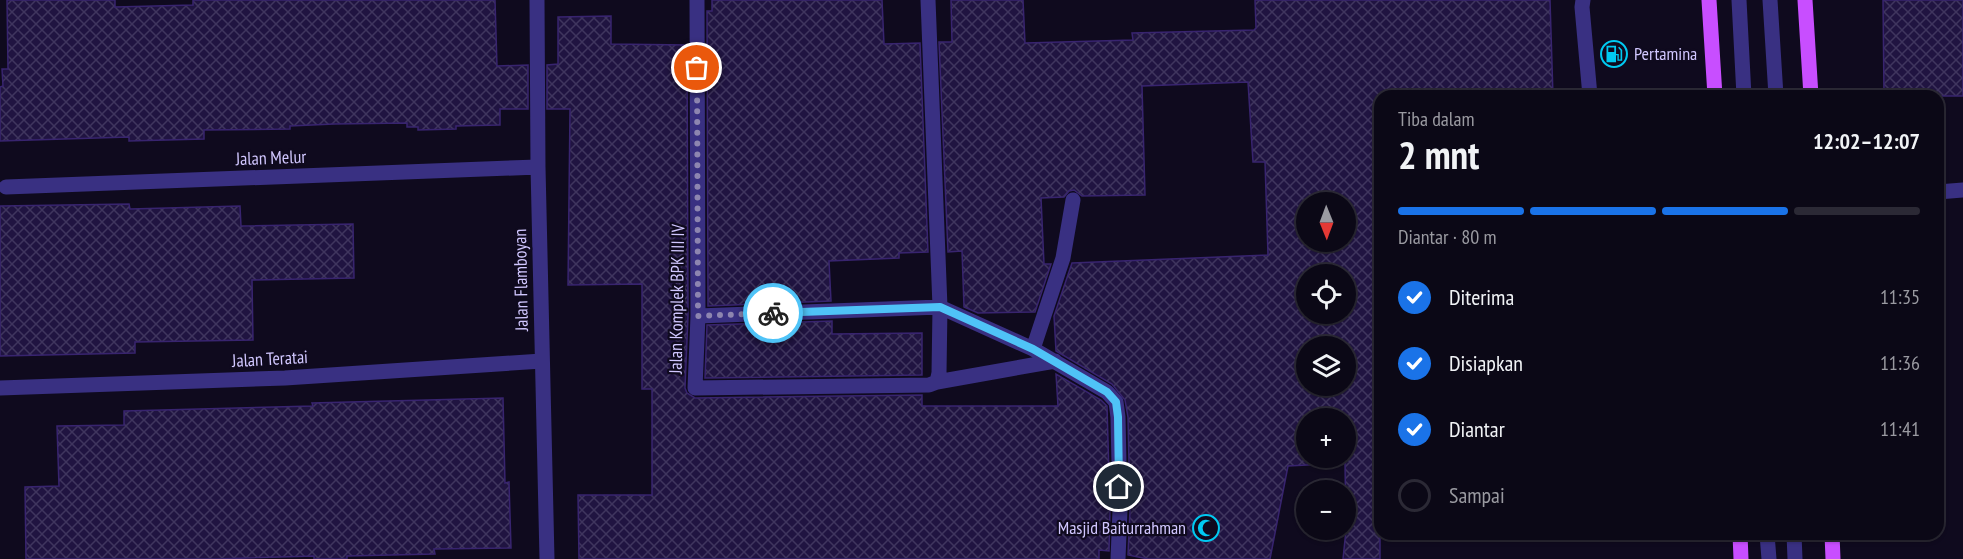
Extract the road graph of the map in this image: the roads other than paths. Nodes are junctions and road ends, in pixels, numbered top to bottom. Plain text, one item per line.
1 (537, 0) edge
2 (697, 0) edge
3 (928, 0) edge
4 (1583, 0) edge
5 (1709, 0) edge
6 (1739, 0) edge
7 (1770, 0) edge
8 (1805, 0) edge
9 (1589, 90) edge
10 (1715, 90) edge
11 (1744, 90) edge
12 (1776, 90) edge
13 (1811, 90) edge
14 (538, 167) junction
15 (6, 187) dead end
16 (1963, 190) edge
17 (1944, 192) edge
18 (1073, 200) dead end
19 (940, 307) junction
20 (698, 316) junction
21 (1033, 349) junction
22 (542, 361) junction
23 (1055, 362) junction
24 (937, 382) junction
25 (0, 388) edge
26 (1740, 540) edge
27 (1767, 540) edge
28 (1794, 540) edge
29 (1832, 540) edge
30 (547, 559) edge
31 (1118, 559) edge
32 (1741, 559) edge
33 (1768, 559) edge
34 (1795, 559) edge
35 (1833, 559) edge

1 - 14 street, Jalan Flamboyan
2 - 20 street, Jalan Komplek BPK III IV
3 - 19 street
4 - 9 street
5 - 10 main road
6 - 11 street
7 - 12 street
8 - 13 main road
14 - 15 street, Jalan Melur
14 - 22 street, Jalan Flamboyan
16 - 17 street
18 - 21 street
19 - 20 street
19 - 21 street
19 - 24 street
20 - 24 street, Jalan Komplek BPK III IV
21 - 23 street
22 - 25 street, Jalan Teratai
22 - 30 street, Jalan Flamboyan
23 - 24 street
23 - 31 street
26 - 32 main road
27 - 33 street
28 - 34 street
29 - 35 main road

